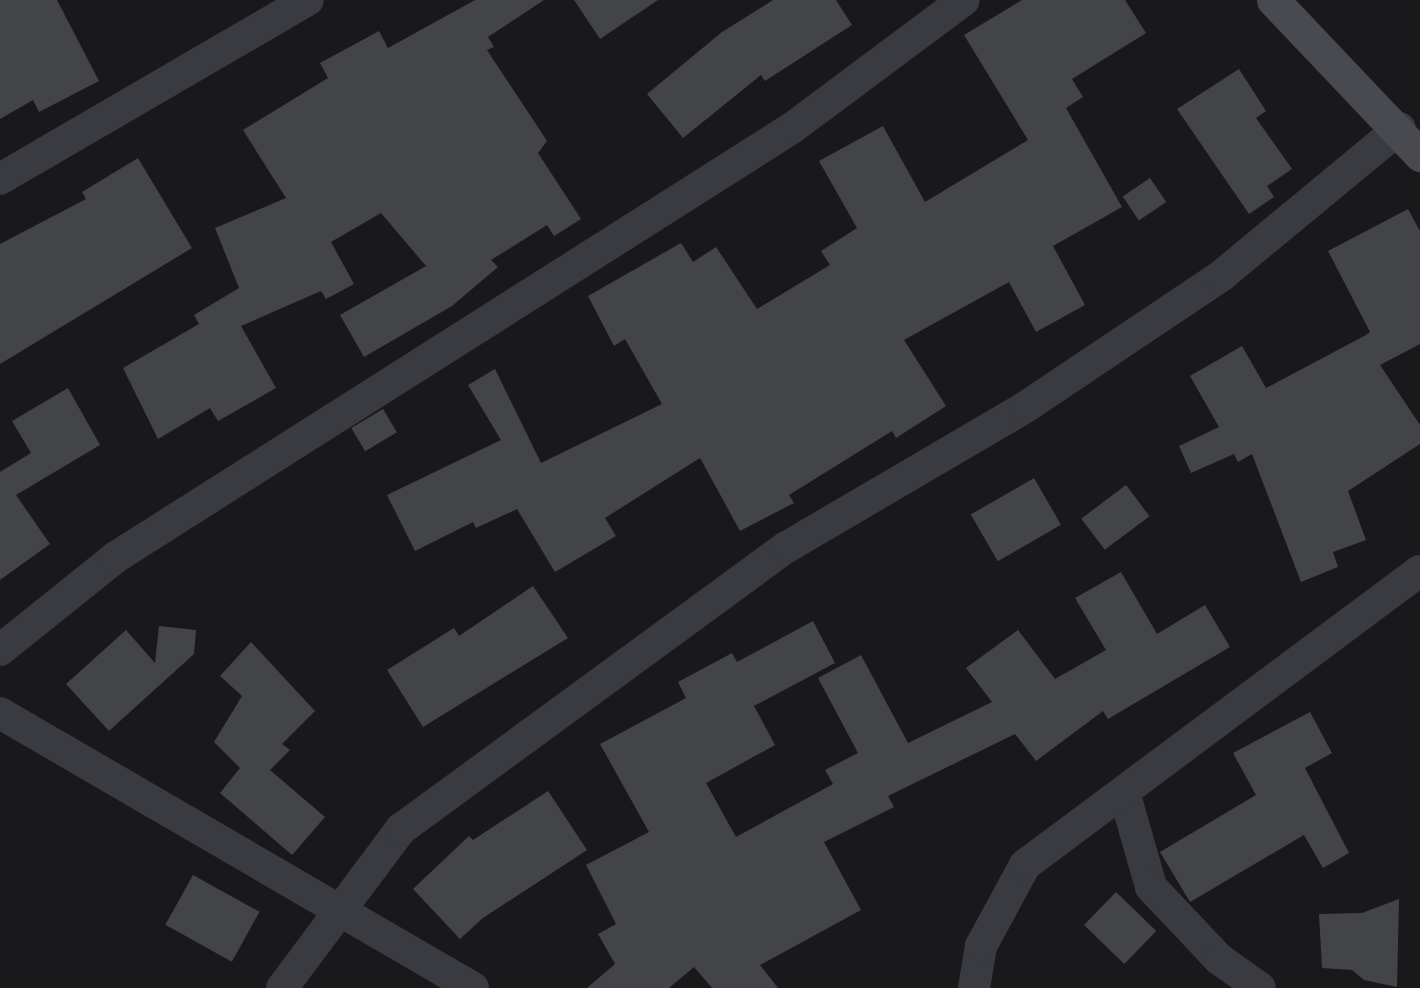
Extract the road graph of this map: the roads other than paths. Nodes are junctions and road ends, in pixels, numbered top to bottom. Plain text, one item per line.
1 (308, 0) edge
2 (964, 0) edge
3 (1273, 0) edge
4 (1400, 128) junction
5 (1420, 155) edge
6 (0, 180) edge
7 (1420, 571) edge
8 (0, 651) edge
9 (0, 713) edge
10 (1124, 792) junction
11 (340, 907) junction
12 (282, 988) edge
13 (473, 988) edge
14 (974, 988) edge
15 (1260, 988) edge

1 - 6 street
2 - 8 street
3 - 4 street
4 - 5 street
4 - 11 street
7 - 10 street
9 - 11 street
10 - 14 street
10 - 15 street
11 - 12 street
11 - 13 street

